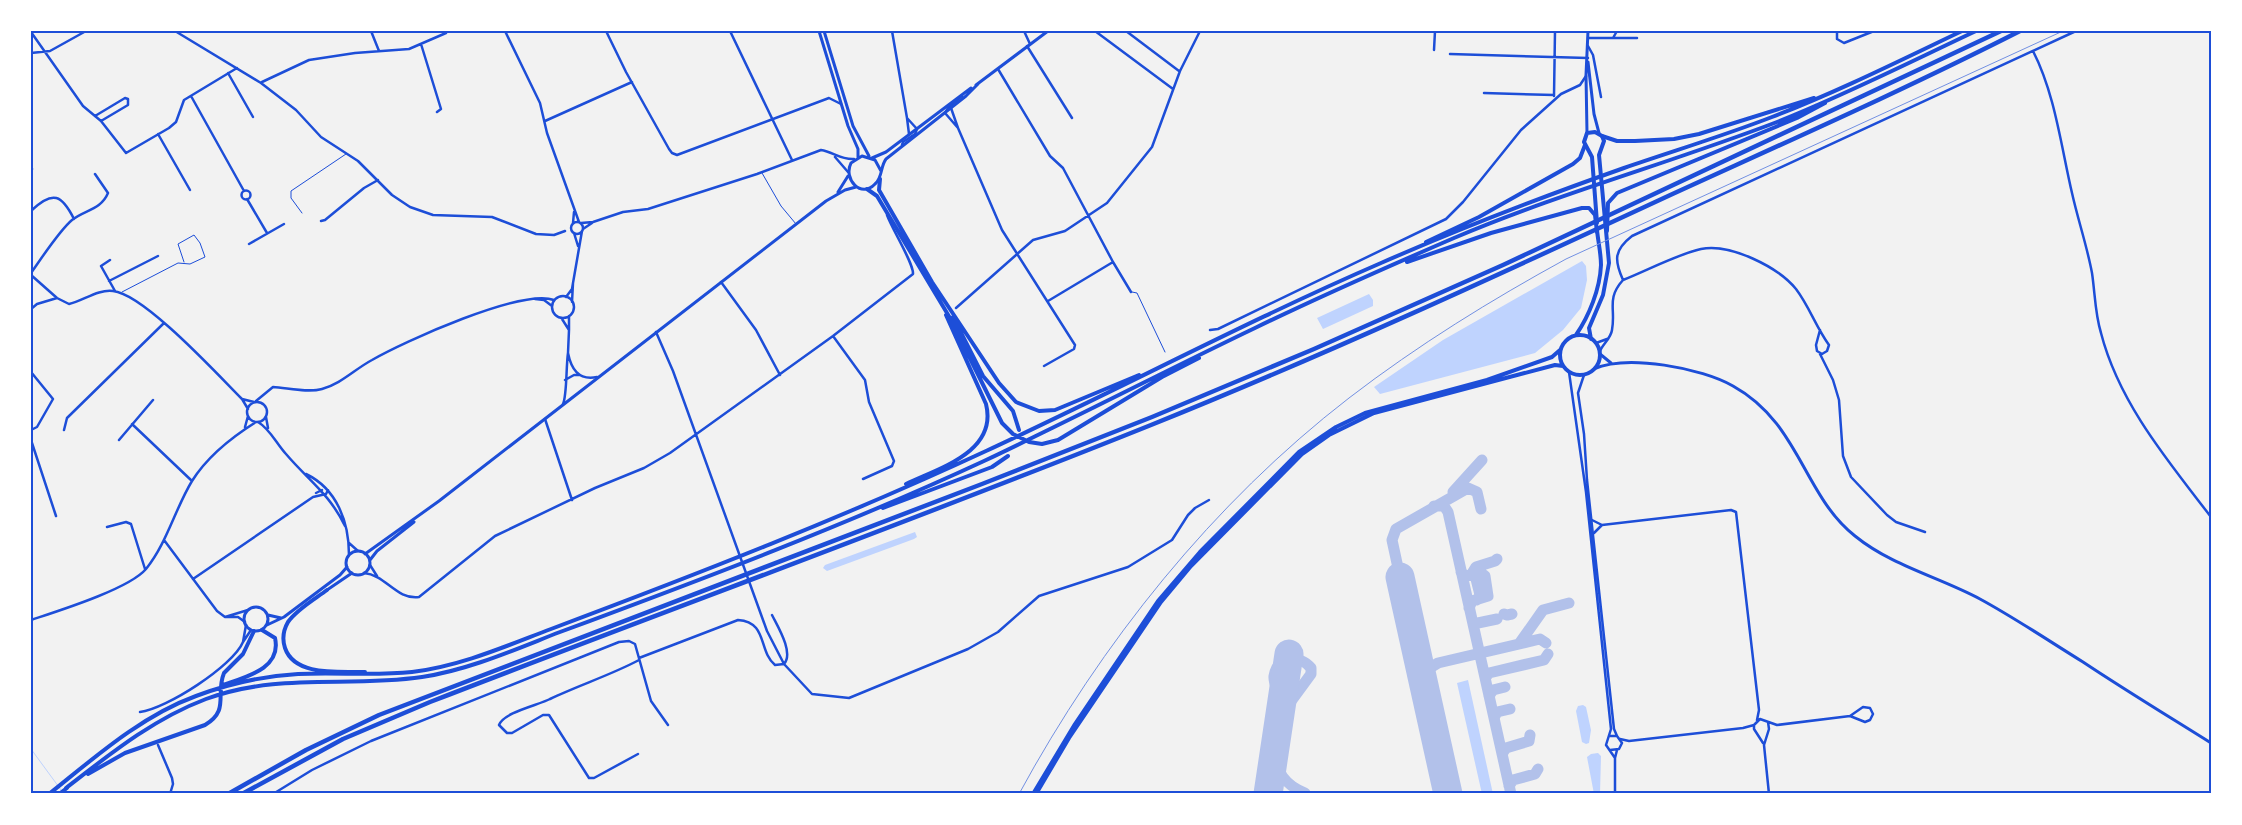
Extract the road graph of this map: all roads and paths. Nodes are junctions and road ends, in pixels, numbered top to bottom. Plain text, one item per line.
1 (86, 31) edge
2 (175, 31) edge
3 (371, 31) edge
4 (504, 31) edge
5 (606, 31) edge
6 (730, 31) edge
7 (819, 31) edge
8 (824, 31) edge
9 (892, 31) edge
10 (1024, 31) edge
11 (1048, 31) edge
12 (1095, 31) edge
13 (1126, 31) edge
14 (1200, 31) edge
15 (1435, 31) edge
16 (1555, 31) edge
17 (1588, 31) edge
18 (1617, 31) edge
19 (1837, 31) edge
20 (1874, 31) edge
21 (1962, 31) edge
22 (1976, 31) edge
23 (2001, 31) edge
24 (2020, 31) edge
25 (2076, 31) edge
26 (31, 32) edge
27 (446, 32) dead end
28 (1588, 38) junction
29 (1613, 38) junction
30 (1637, 38) dead end
31 (421, 44) junction
32 (1029, 45) junction
33 (1588, 46) junction
34 (1434, 50) dead end
35 (45, 51) junction
36 (378, 51) junction
37 (2033, 51) junction
38 (31, 53) edge
39 (1450, 54) dead end
40 (1555, 57) junction
41 (1588, 58) junction
42 (238, 68) junction
43 (998, 69) junction
44 (1180, 71) junction
45 (228, 73) junction
46 (1586, 75) junction
47 (262, 82) junction
48 (632, 82) junction
49 (978, 84) junction
50 (1863, 85) junction
51 (1173, 89) junction
52 (1484, 93) dead end
53 (1828, 94) junction
54 (191, 96) junction
55 (1554, 96) junction
56 (1601, 97) dead end
57 (1554, 100) junction
58 (841, 104) junction
59 (948, 108) junction
60 (438, 112) dead end
61 (945, 113) junction
62 (95, 116) junction
63 (253, 117) dead end
64 (907, 118) junction
65 (1072, 118) dead end
66 (773, 120) junction
67 (101, 121) junction
68 (545, 121) junction
69 (917, 128) junction
70 (958, 128) junction
71 (158, 134) junction
72 (909, 134) junction
73 (1587, 134) junction
74 (1601, 134) junction
75 (1585, 145) junction
76 (902, 146) junction
77 (347, 154) junction
78 (832, 154) junction
79 (871, 157) junction
80 (856, 158) junction
81 (792, 160) junction
82 (881, 171) junction
83 (761, 172) junction
84 (95, 174) dead end
85 (848, 174) junction
86 (880, 179) junction
87 (184, 180) junction
88 (378, 180) junction
89 (180, 182) dead end
90 (856, 187) junction
91 (867, 189) junction
92 (190, 190) dead end
93 (244, 191) junction
94 (836, 194) junction
95 (248, 199) junction
96 (883, 205) junction
97 (32, 210) edge
98 (574, 210) junction
99 (1606, 210) junction
100 (302, 213) dead end
101 (1596, 214) junction
102 (1089, 217) junction
103 (74, 219) junction
104 (320, 221) dead end
105 (593, 222) junction
106 (580, 223) junction
107 (284, 224) dead end
108 (572, 224) junction
109 (796, 224) junction
110 (582, 230) junction
111 (565, 231) junction
112 (267, 233) junction
113 (573, 233) junction
114 (249, 244) dead end
115 (578, 248) junction
116 (1017, 252) junction
117 (158, 256) dead end
118 (110, 260) dead end
119 (184, 262) junction
120 (1112, 262) junction
121 (1380, 263) junction
122 (31, 274) edge
123 (1623, 280) junction
124 (109, 282) junction
125 (722, 282) junction
126 (573, 283) junction
127 (115, 291) junction
128 (122, 292) junction
129 (1131, 292) joint
130 (566, 297) junction
131 (57, 298) junction
132 (532, 299) junction
133 (554, 300) junction
134 (1048, 301) junction
135 (572, 302) junction
136 (944, 302) junction
137 (1306, 304) junction
138 (552, 306) junction
139 (956, 308) dead end
140 (31, 309) edge
141 (569, 316) junction
142 (561, 318) junction
143 (164, 323) junction
144 (1253, 328) junction
145 (569, 330) junction
146 (1210, 330) dead end
147 (1820, 330) junction
148 (656, 332) junction
149 (1576, 335) junction
150 (833, 336) junction
151 (1591, 338) junction
152 (1608, 339) junction
153 (1826, 341) junction
154 (1596, 343) junction
155 (1816, 343) junction
156 (1560, 350) junction
157 (1165, 352) dead end
158 (1600, 352) junction
159 (568, 353) junction
160 (1820, 353) junction
161 (1826, 353) junction
162 (1187, 354) junction
163 (1825, 362) junction
164 (1611, 363) junction
165 (1044, 366) dead end
166 (1563, 366) junction
167 (1594, 369) junction
168 (31, 372) edge
169 (1569, 372) junction
170 (780, 375) junction
171 (1584, 375) junction
172 (580, 376) junction
173 (598, 377) junction
174 (565, 380) junction
175 (587, 386) junction
176 (265, 392) junction
177 (567, 392) junction
178 (575, 396) junction
179 (242, 399) junction
180 (153, 400) dead end
181 (255, 402) junction
182 (264, 404) junction
183 (561, 407) junction
184 (248, 409) junction
185 (248, 415) junction
186 (266, 416) junction
187 (545, 418) junction
188 (257, 422) junction
189 (132, 424) junction
190 (244, 428) junction
191 (31, 430) edge
192 (64, 430) dead end
193 (268, 430) junction
194 (1019, 430) dead end
195 (696, 435) junction
196 (31, 440) edge
197 (119, 440) dead end
198 (1008, 456) dead end
199 (304, 473) junction
200 (863, 480) dead end
201 (192, 481) junction
202 (316, 484) junction
203 (322, 490) junction
204 (327, 492) junction
205 (316, 493) junction
206 (313, 497) junction
207 (572, 500) junction
208 (1209, 500) dead end
209 (439, 501) junction
210 (845, 514) junction
211 (56, 516) dead end
212 (2211, 517) edge
213 (855, 518) junction
214 (1592, 520) junction
215 (1602, 525) junction
216 (345, 526) junction
217 (106, 527) dead end
218 (1925, 532) dead end
219 (1594, 533) junction
220 (164, 540) junction
221 (348, 542) junction
222 (358, 551) junction
223 (365, 554) junction
224 (349, 555) junction
225 (370, 562) junction
226 (347, 567) junction
227 (145, 569) junction
228 (352, 573) junction
229 (364, 573) junction
230 (378, 577) junction
231 (193, 579) junction
232 (327, 590) junction
233 (317, 593) junction
234 (248, 610) junction
235 (268, 615) junction
236 (772, 615) dead end
237 (225, 617) junction
238 (284, 617) junction
239 (31, 620) edge
240 (245, 624) junction
241 (267, 625) junction
242 (253, 630) junction
243 (262, 630) junction
244 (243, 642) junction
245 (639, 659) junction
246 (784, 664) junction
247 (402, 673) junction
248 (192, 697) junction
249 (1759, 710) junction
250 (1858, 711) junction
251 (140, 712) dead end
252 (1850, 716) junction
253 (1859, 719) junction
254 (1757, 720) junction
255 (1764, 720) junction
256 (1768, 722) junction
257 (668, 725) dead end
258 (1754, 725) junction
259 (1777, 725) junction
260 (1744, 728) junction
261 (1769, 729) junction
262 (1756, 732) junction
263 (1766, 733) junction
264 (1610, 736) junction
265 (1619, 737) junction
266 (1629, 741) junction
267 (2211, 743) edge
268 (158, 745) dead end
269 (1764, 745) junction
270 (1621, 747) junction
271 (1610, 750) junction
272 (1617, 750) junction
273 (638, 754) dead end
274 (1615, 758) junction
275 (66, 788) junction
276 (49, 794) edge
277 (59, 794) edge
278 (170, 794) edge
279 (228, 794) edge
280 (242, 794) edge
281 (273, 794) edge
282 (1035, 794) edge
283 (1615, 794) edge
284 (1769, 794) edge

1 - 35 street
2 - 42 street
3 - 36 street
4 - 68 street
5 - 48 street
6 - 66 street
7 - 58 main road
8 - 79 main road
9 - 64 street
10 - 32 street
11 - 32 main road
12 - 51 street
13 - 44 street
14 - 44 street
15 - 34 street
16 - 40 street
17 - 28 main road
18 - 29 street
19 - 20 street
21 - 53 main road
22 - 50 main road
23 - 279 highway
24 - 280 highway
25 - 37 street
26 - 35 street
27 - 31 street
28 - 29 street
28 - 33 main road
29 - 30 street
31 - 36 street
31 - 60 street
32 - 43 main road
32 - 65 street
33 - 41 main road
33 - 56 street
35 - 38 street
35 - 62 street
36 - 47 street
37 - 123 street
37 - 212 street
39 - 40 street
40 - 41 street
40 - 55 street
41 - 46 main road
41 - 74 main road
42 - 45 street
42 - 47 street
43 - 49 main road
43 - 102 street
44 - 51 street
45 - 54 street
45 - 63 street
46 - 57 street
46 - 73 main road
47 - 77 street
48 - 66 street
48 - 68 street
49 - 59 main road
49 - 59 main road
50 - 99 main road
50 - 137 main road
51 - 102 street
52 - 55 street
53 - 74 main road
53 - 121 main road
54 - 71 street
54 - 93 street
55 - 57 street
57 - 146 street
58 - 66 street
58 - 80 main road
59 - 61 main road
59 - 69 main road
59 - 70 street
61 - 70 street
61 - 76 main road
62 - 67 street
62 - 67 street
64 - 69 street
64 - 72 street
66 - 81 street
67 - 71 street
68 - 98 street
69 - 72 main road
69 - 76 street
70 - 116 street
71 - 87 street
72 - 79 main road
73 - 74 main road
73 - 75 main road
74 - 99 main road
75 - 101 main road
75 - 121 main road
76 - 82 main road
77 - 88 street
77 - 100 lane
78 - 80 street
78 - 81 street
78 - 85 street
79 - 80 main road
79 - 82 main road
80 - 85 main road
81 - 83 street
82 - 86 main road
83 - 105 street
83 - 109 lane
84 - 103 street
85 - 90 main road
85 - 94 main road
86 - 91 main road
86 - 136 main road
87 - 89 street
87 - 92 street
88 - 104 street
88 - 111 street
90 - 91 main road
90 - 94 main road
91 - 96 main road
93 - 95 street
93 - 95 street
94 - 109 main road
95 - 112 street
96 - 136 main road
96 - 150 street
97 - 103 street
98 - 106 street
98 - 108 street
99 - 151 main road
101 - 137 main road
101 - 149 main road
102 - 116 street
102 - 120 street
103 - 122 street
105 - 106 street
105 - 110 street
106 - 108 street
106 - 110 street
107 - 112 street
108 - 111 street
108 - 113 street
109 - 125 main road
110 - 113 street
110 - 115 street
111 - 113 street
112 - 114 street
113 - 115 street
115 - 126 street
116 - 134 street
116 - 139 street
117 - 124 street
118 - 124 street
119 - 119 lane
119 - 128 lane
120 - 129 street
120 - 134 street
121 - 162 main road
122 - 131 street
123 - 147 street
123 - 152 street
124 - 127 street
125 - 148 main road
125 - 170 street
126 - 130 street
126 - 135 street
127 - 128 street
127 - 131 street
128 - 143 street
129 - 157 lane
130 - 133 street
130 - 135 street
131 - 140 street
132 - 133 street
132 - 138 street
132 - 176 street
133 - 138 street
134 - 165 street
135 - 141 street
136 - 144 main road
136 - 162 main road
136 - 194 main road
136 - 210 main road
137 - 144 main road
138 - 142 street
141 - 142 street
141 - 145 street
142 - 145 street
143 - 179 street
143 - 192 street
144 - 213 main road
145 - 159 street
147 - 153 street
147 - 155 street
148 - 173 main road
148 - 195 street
149 - 151 main road
149 - 156 main road
150 - 170 street
150 - 200 street
151 - 154 main road
152 - 154 street
152 - 158 street
153 - 155 street
153 - 161 street
154 - 158 main road
155 - 160 street
156 - 166 main road
156 - 282 main road
158 - 164 main road
158 - 167 main road
159 - 172 street
159 - 174 street
160 - 161 street
160 - 163 street
161 - 163 street
162 - 210 main road
163 - 218 street
164 - 167 main road
164 - 267 main road
166 - 169 main road
166 - 282 main road
167 - 171 main road
168 - 191 street
169 - 171 main road
169 - 264 street
170 - 195 street
171 - 214 street
172 - 173 street
172 - 174 street
172 - 175 street
173 - 175 main road
174 - 177 street
175 - 178 main road
176 - 181 street
176 - 182 street
177 - 178 street
177 - 183 street
178 - 183 main road
179 - 181 street
179 - 184 street
180 - 189 street
181 - 182 street
181 - 184 street
182 - 186 street
183 - 187 main road
184 - 185 street
185 - 188 street
185 - 190 street
186 - 188 street
186 - 193 street
187 - 207 street
187 - 209 main road
188 - 190 street
188 - 193 street
189 - 197 street
189 - 201 street
190 - 201 street
193 - 199 street
195 - 207 street
195 - 246 street
196 - 211 street
198 - 213 main road
199 - 202 street
199 - 204 street
201 - 220 street
202 - 203 street
202 - 205 street
203 - 204 street
203 - 205 street
204 - 206 street
204 - 216 street
204 - 216 street
205 - 206 street
206 - 231 street
207 - 230 street
208 - 246 street
209 - 223 main road
209 - 225 main road
210 - 247 main road
213 - 275 main road
214 - 215 street
214 - 219 street
215 - 219 street
215 - 249 street
216 - 221 street
217 - 227 street
219 - 265 street
220 - 227 street
220 - 231 street
221 - 222 street
221 - 224 street
222 - 223 main road
222 - 224 main road
223 - 225 main road
224 - 226 main road
225 - 229 main road
225 - 230 street
226 - 228 main road
226 - 233 main road
227 - 239 street
228 - 229 main road
228 - 232 main road
229 - 230 street
231 - 237 street
232 - 233 main road
232 - 247 main road
233 - 238 main road
234 - 235 main road
234 - 237 street
234 - 240 main road
235 - 238 main road
235 - 241 main road
236 - 246 street
237 - 240 street
238 - 241 main road
240 - 242 main road
240 - 244 street
241 - 243 main road
242 - 243 main road
242 - 244 street
242 - 275 main road
243 - 248 main road
244 - 251 street
245 - 246 street
245 - 257 street
245 - 273 street
245 - 281 street
247 - 248 main road
248 - 276 main road
249 - 254 street
249 - 255 street
250 - 252 street
250 - 253 street
250 - 253 street
252 - 253 street
252 - 259 street
254 - 255 street
254 - 258 street
255 - 256 street
256 - 259 street
256 - 261 street
258 - 260 street
258 - 262 street
259 - 261 street
260 - 262 street
260 - 266 street
261 - 263 street
262 - 263 street
262 - 269 street
263 - 269 street
264 - 265 street
264 - 271 street
265 - 266 street
265 - 270 street
266 - 270 street
268 - 278 street
269 - 284 street
270 - 272 street
271 - 272 street
271 - 274 street
272 - 274 street
274 - 283 street
275 - 277 main road

